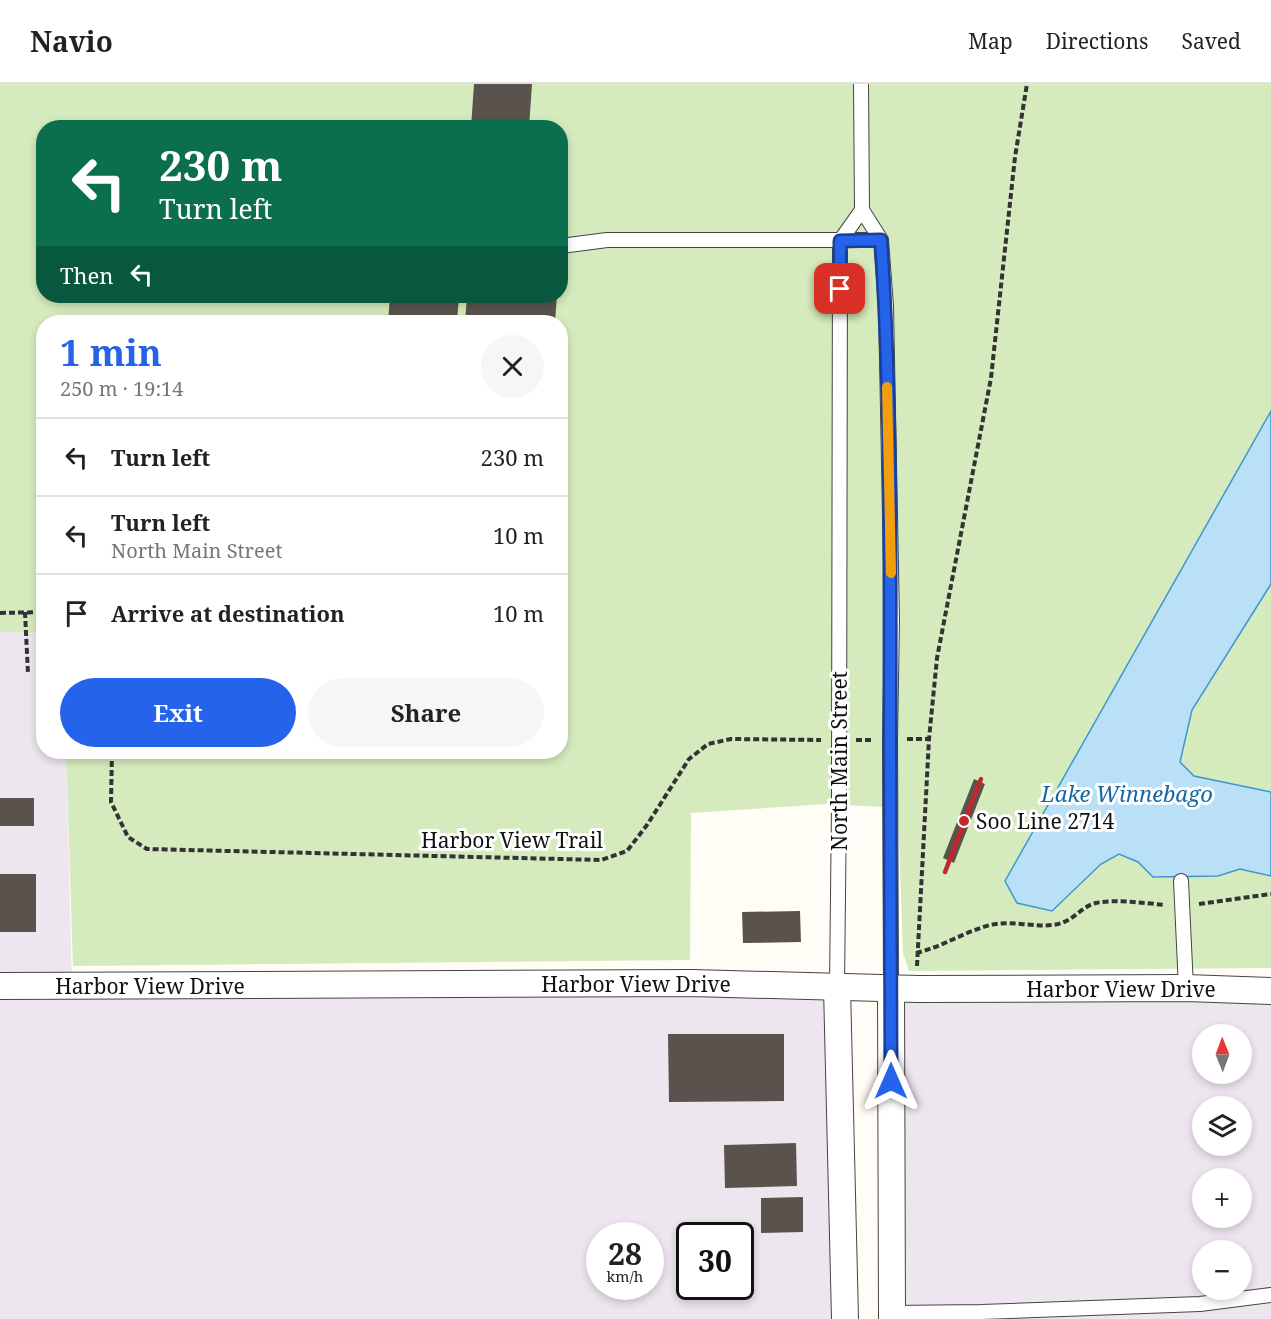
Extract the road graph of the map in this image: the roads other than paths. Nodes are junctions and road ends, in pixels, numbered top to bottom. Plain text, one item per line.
1 (861, 84) edge
2 (862, 210) junction
3 (881, 240) junction
4 (840, 241) junction
5 (568, 245) edge
6 (1181, 882) dead end
7 (0, 986) edge
8 (837, 987) junction
9 (1186, 987) junction
10 (891, 988) junction
11 (1271, 991) edge
12 (1271, 1295) edge
13 (892, 1316) edge
14 (845, 1319) edge

1 - 2 lane
2 - 3 lane
2 - 4 lane
3 - 4 lane
3 - 10 lane
4 - 5 lane
4 - 8 lane, North Main Street
6 - 9 lane
7 - 8 street, Harbor View Drive
8 - 10 street, Harbor View Drive
8 - 14 street, North Main Street
9 - 10 street, Harbor View Drive
9 - 11 street, Harbor View Drive
10 - 13 street
12 - 13 lane

